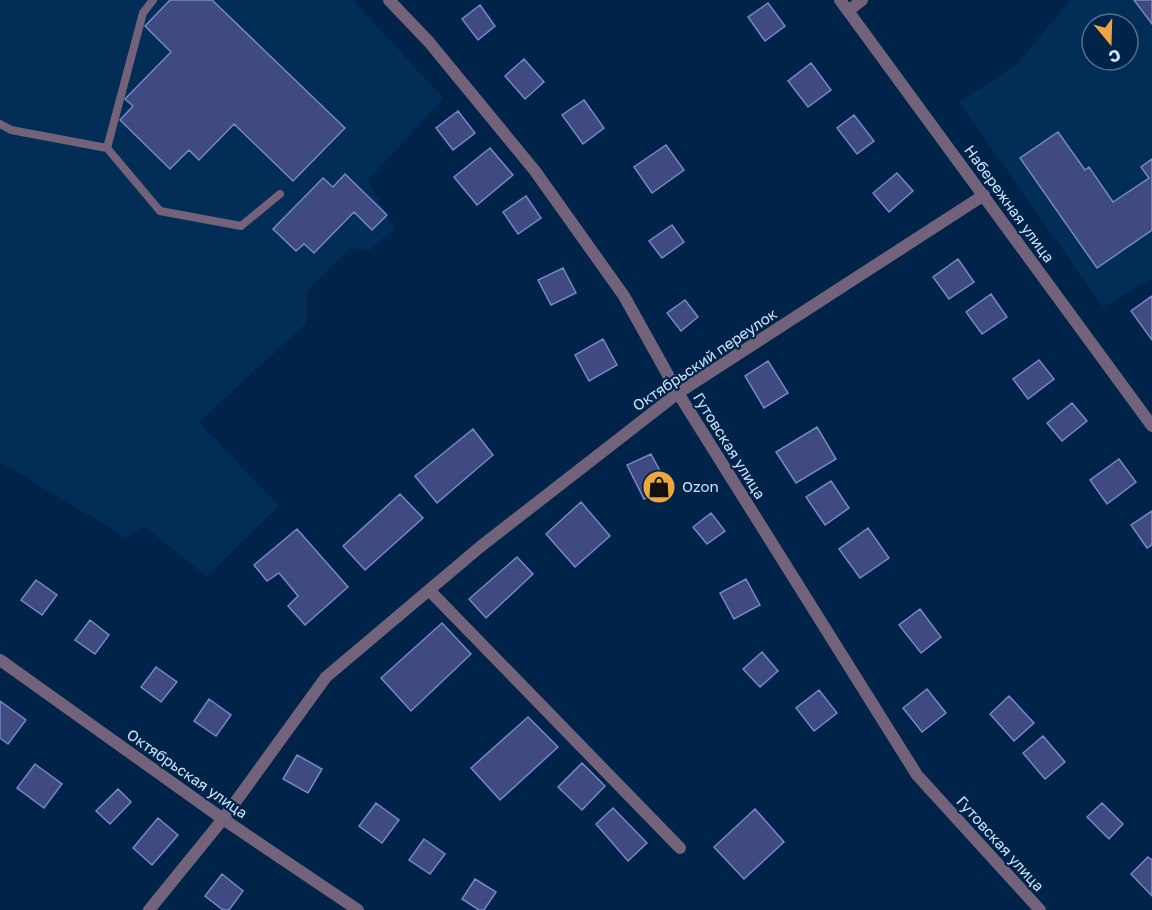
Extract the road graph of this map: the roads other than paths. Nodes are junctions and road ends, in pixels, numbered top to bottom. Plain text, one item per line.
1 (153, 0) edge
2 (389, 0) edge
3 (840, 0) edge
4 (862, 0) edge
5 (848, 11) junction
6 (0, 124) edge
7 (107, 148) junction
8 (280, 194) dead end
9 (984, 195) junction
10 (678, 393) junction
11 (1152, 426) edge
12 (429, 590) junction
13 (0, 660) edge
14 (223, 819) junction
15 (680, 848) dead end
16 (350, 908) edge
17 (149, 910) edge
18 (1040, 910) edge

1 - 7 lane
2 - 10 street, Гутовская улица
3 - 5 street, Набережная улица
4 - 5 street
5 - 9 street, Набережная улица
6 - 7 lane
7 - 8 lane
9 - 10 street, Октябрьский переулок
9 - 11 street, Набережная улица
10 - 12 street, Октябрьский переулок
10 - 18 street, Гутовская улица
12 - 14 street, Октябрьский переулок
12 - 15 street
13 - 14 street, Октябрьская улица
14 - 16 street, Октябрьская улица
14 - 17 street, Октябрьский переулок

